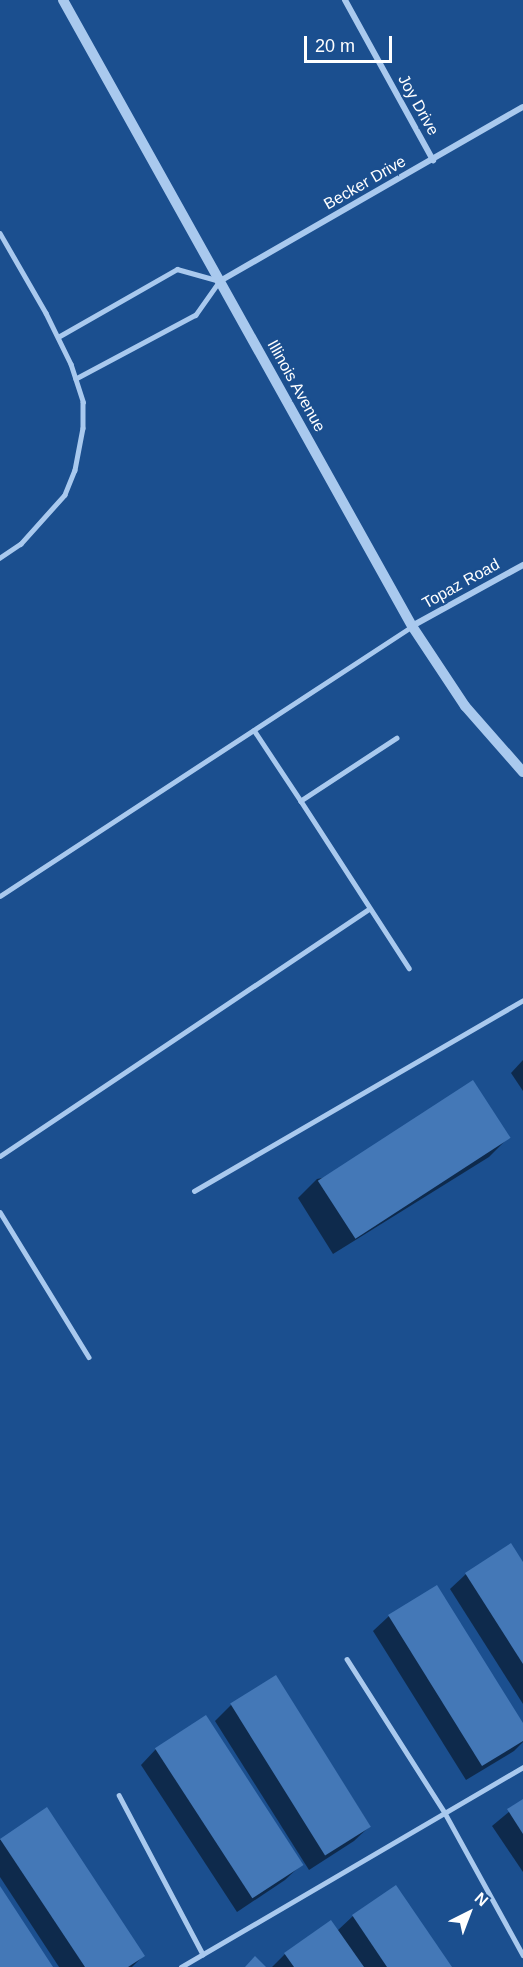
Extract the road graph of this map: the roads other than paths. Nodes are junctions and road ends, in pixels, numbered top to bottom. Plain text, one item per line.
1 (63, 0) edge
2 (345, 0) edge
3 (523, 107) edge
4 (433, 160) junction
5 (0, 233) edge
6 (220, 281) junction
7 (58, 337) junction
8 (76, 379) junction
9 (0, 558) edge
10 (523, 565) edge
11 (412, 626) junction
12 (254, 730) junction
13 (397, 738) dead end
14 (523, 772) edge
15 (301, 801) junction
16 (0, 896) edge
17 (369, 909) junction
18 (409, 968) dead end
19 (523, 1000) edge
20 (0, 1156) edge
21 (194, 1191) dead end
22 (0, 1212) edge
23 (89, 1356) dead end
24 (347, 1659) dead end
25 (523, 1767) edge
26 (119, 1795) dead end
27 (445, 1813) junction
28 (203, 1954) junction
29 (523, 1955) edge
30 (181, 1967) edge

1 - 6 street, Illinois Avenue
2 - 4 street, Joy Drive
3 - 4 street, Becker Drive
4 - 6 street, Becker Drive
5 - 7 lane
6 - 7 lane
6 - 8 lane
6 - 11 street, Illinois Avenue
7 - 8 lane
8 - 9 lane
10 - 11 street, Topaz Road
11 - 12 lane
11 - 14 street, Illinois Avenue
12 - 15 lane
12 - 16 lane
13 - 15 lane
15 - 17 lane
17 - 18 lane
17 - 20 lane
19 - 21 lane
22 - 23 lane
24 - 27 lane
25 - 27 lane
26 - 28 lane
27 - 28 lane
27 - 29 lane
28 - 30 lane

